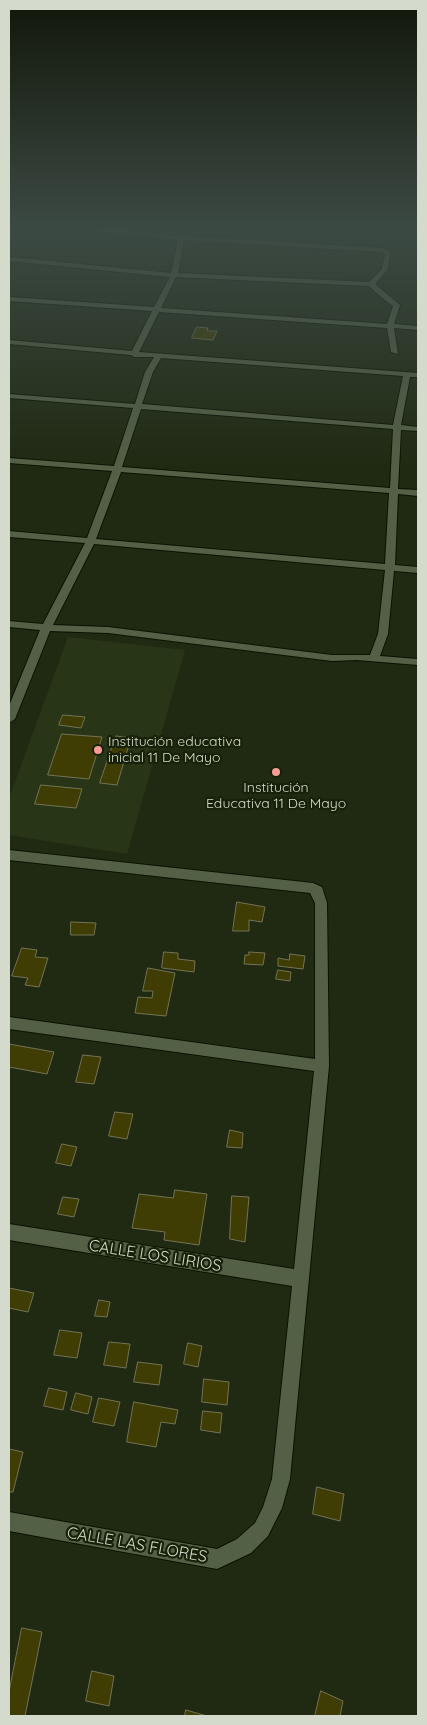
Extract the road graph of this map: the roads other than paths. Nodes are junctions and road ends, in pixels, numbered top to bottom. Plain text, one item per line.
1 (127, 308) edge
2 (396, 308) edge
3 (158, 311) junction
4 (390, 326) junction
5 (418, 328) edge
6 (9, 342) edge
7 (394, 352) dead end
8 (134, 355) junction
9 (158, 356) junction
10 (407, 374) junction
11 (418, 375) edge
12 (9, 396) edge
13 (139, 406) junction
14 (397, 427) junction
15 (418, 429) edge
16 (9, 460) edge
17 (117, 470) junction
18 (393, 490) junction
19 (418, 493) edge
20 (9, 534) edge
21 (90, 542) junction
22 (390, 567) junction
23 (418, 570) edge
24 (9, 624) edge
25 (46, 628) junction
26 (374, 659) junction
27 (418, 662) edge
28 (9, 719) edge
29 (9, 855) edge
30 (9, 1023) edge
31 (322, 1066) junction
32 (9, 1232) edge
33 (301, 1279) junction
34 (9, 1521) edge

1 - 3 street
2 - 4 street
3 - 4 street
3 - 8 street
4 - 5 street
4 - 7 street
6 - 8 street
8 - 9 street
9 - 10 street
9 - 13 street
10 - 11 street
10 - 14 street
12 - 13 street
13 - 14 street
13 - 17 street
14 - 15 street
14 - 18 street
16 - 17 street
17 - 18 street
17 - 21 street
18 - 19 street
18 - 22 street
20 - 21 street
21 - 22 street
21 - 25 street
22 - 23 street
22 - 26 street
24 - 25 street
25 - 26 street
25 - 28 street
26 - 27 street
29 - 31 street
30 - 31 street
31 - 33 street
32 - 33 street, CALLE LOS LIRIOS
33 - 34 street, CALLE LAS FLORES

